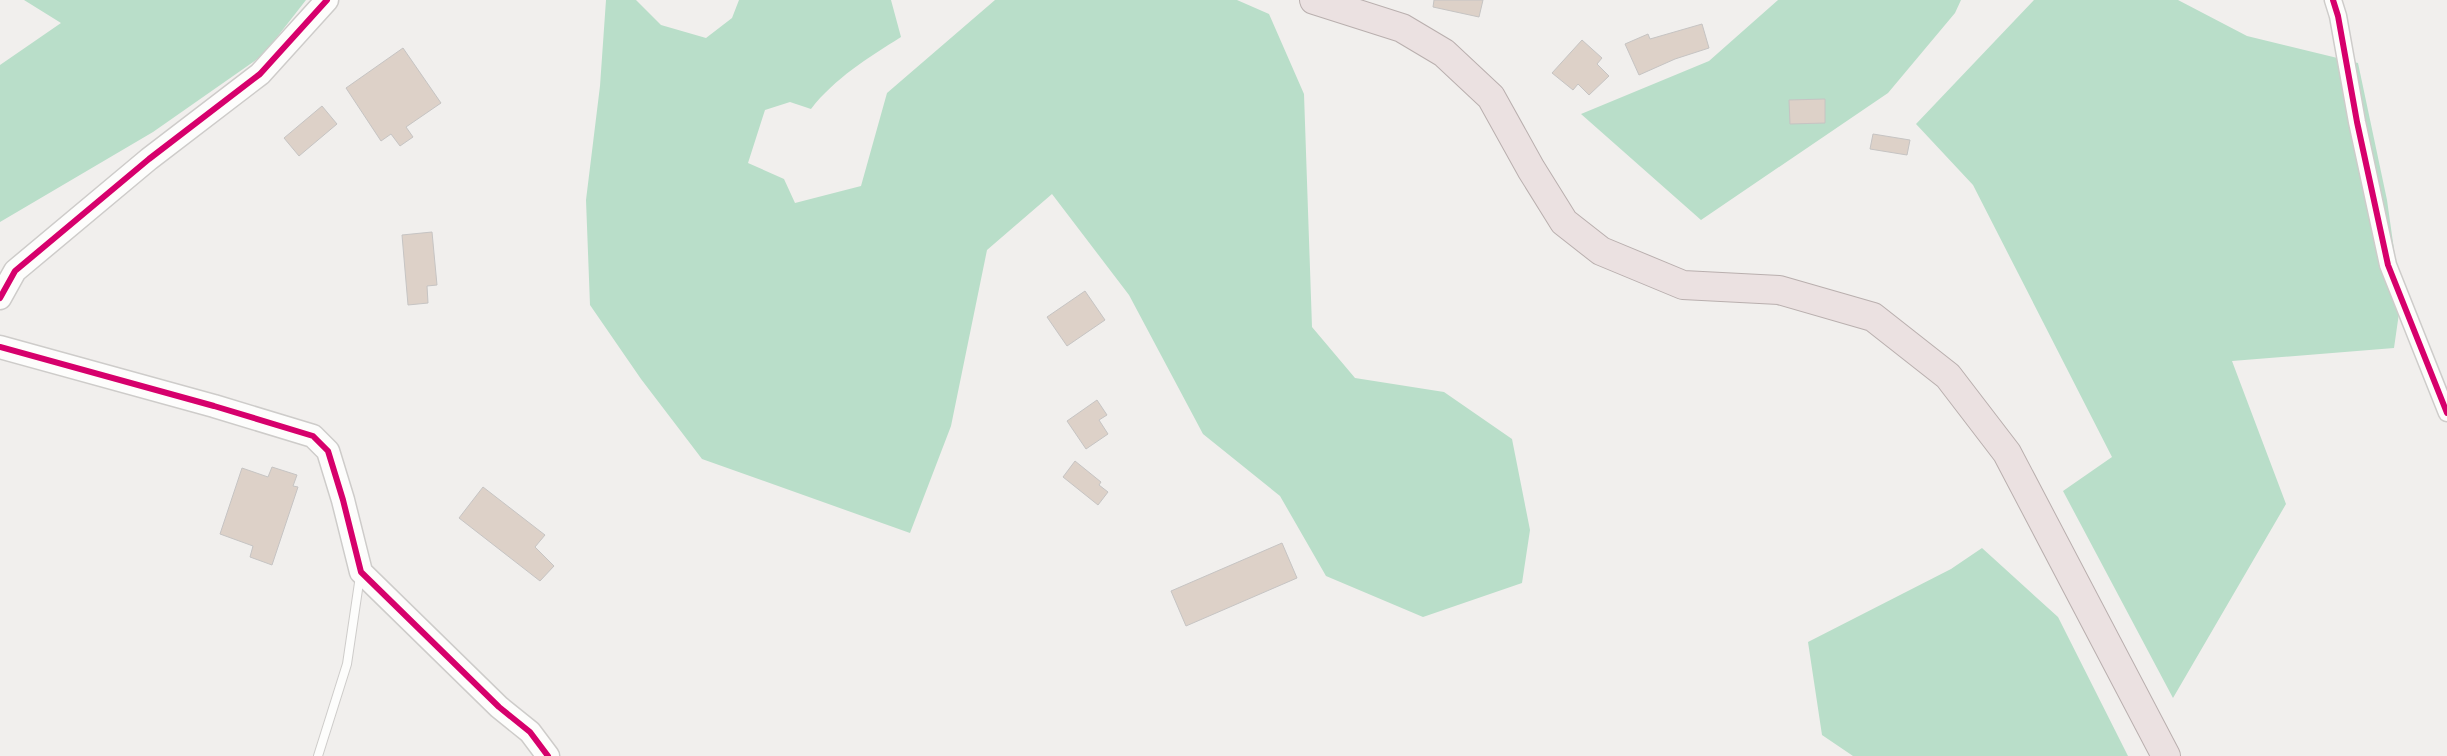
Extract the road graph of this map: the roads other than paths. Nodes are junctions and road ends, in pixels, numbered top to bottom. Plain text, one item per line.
1 (327, 0) edge
2 (1314, 0) edge
3 (2333, 0) edge
4 (0, 298) edge
5 (0, 347) edge
6 (2447, 413) edge
7 (361, 572) junction
8 (530, 732) junction
9 (318, 756) edge
10 (548, 756) edge
11 (564, 756) edge
12 (2166, 756) edge

1 - 4 street
2 - 12 highway
3 - 6 street
5 - 7 street
7 - 8 street
7 - 9 lane
8 - 10 street
8 - 11 street

